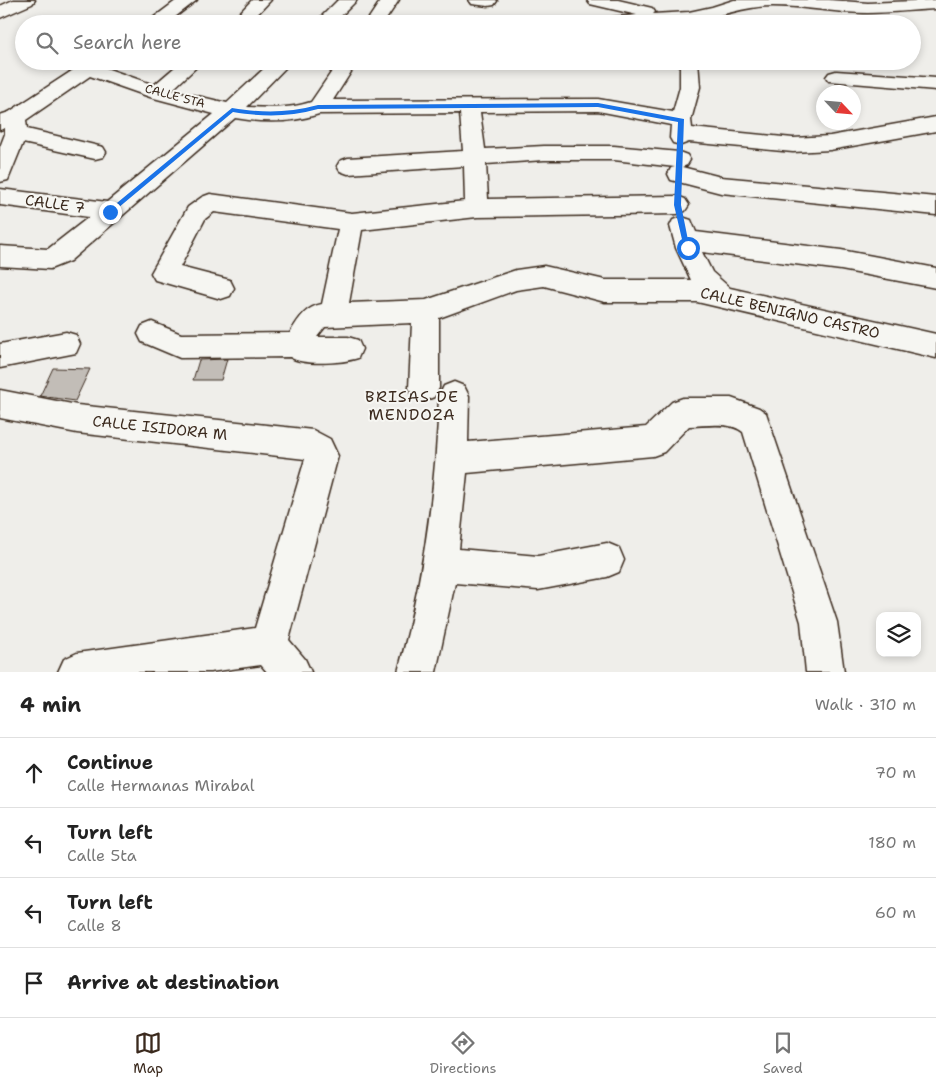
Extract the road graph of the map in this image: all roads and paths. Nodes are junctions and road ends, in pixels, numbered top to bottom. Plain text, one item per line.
1 (26, 0) edge
2 (188, 0) edge
3 (262, 0) edge
4 (348, 0) edge
5 (390, 0) edge
6 (596, 0) edge
7 (731, 2) edge
8 (936, 4) edge
9 (0, 12) edge
10 (167, 15) edge
11 (247, 15) edge
12 (332, 15) edge
13 (380, 15) edge
14 (651, 15) edge
15 (706, 15) edge
16 (87, 70) edge
17 (105, 70) edge
18 (184, 70) edge
19 (274, 70) edge
20 (343, 70) edge
21 (689, 70) edge
22 (836, 77) dead end
23 (936, 84) edge
24 (157, 93) junction
25 (468, 105) junction
26 (318, 107) junction
27 (232, 110) junction
28 (936, 124) edge
29 (11, 125) edge
30 (682, 127) junction
31 (95, 152) dead end
32 (475, 158) junction
33 (348, 166) dead end
34 (679, 167) junction
35 (0, 174) edge
36 (0, 197) edge
37 (677, 205) junction
38 (936, 206) edge
39 (478, 208) junction
40 (110, 212) junction
41 (352, 222) junction
42 (686, 240) junction
43 (0, 256) edge
44 (936, 278) edge
45 (221, 288) dead end
46 (724, 298) junction
47 (426, 311) junction
48 (326, 316) junction
49 (152, 334) dead end
50 (66, 344) dead end
51 (297, 345) junction
52 (936, 346) edge
53 (348, 349) dead end
54 (0, 356) edge
55 (0, 404) edge
56 (454, 459) junction
57 (607, 560) dead end
58 (441, 564) junction
59 (269, 645) junction
60 (76, 672) edge
61 (292, 672) edge
62 (417, 672) edge
63 (825, 672) edge

1 - 9 street
2 - 10 street
3 - 11 street
4 - 12 street
5 - 13 street
6 - 14 street
7 - 8 street
7 - 15 street
16 - 29 street
17 - 24 street, CALLE 5TA
18 - 24 street
19 - 27 street
20 - 26 street
21 - 30 street
22 - 23 street
24 - 27 street, CALLE 5TA
25 - 26 street, CALLE 5TA
25 - 30 street, CALLE 5TA
25 - 32 street
26 - 27 street, CALLE 5TA
27 - 40 street
28 - 30 street, CALLE 5TA
29 - 31 street
29 - 35 street
30 - 34 street
32 - 33 street
32 - 34 street
32 - 39 street
34 - 37 street
34 - 38 street
36 - 40 street, CALLE 7
37 - 39 street
37 - 42 street
39 - 41 street
40 - 43 street
41 - 45 street
41 - 48 street
42 - 44 street
42 - 46 street
46 - 47 street, CALLE BENIGNO CASTRO
46 - 52 street, CALLE BENIGNO CASTRO
47 - 48 street, CALLE BENIGNO CASTRO
47 - 56 street
48 - 51 street
49 - 51 street
50 - 54 street
51 - 53 street
55 - 59 street, CALLE ISIDORA M
56 - 58 street
56 - 63 street
57 - 58 street
58 - 62 street
59 - 60 street
59 - 61 street

